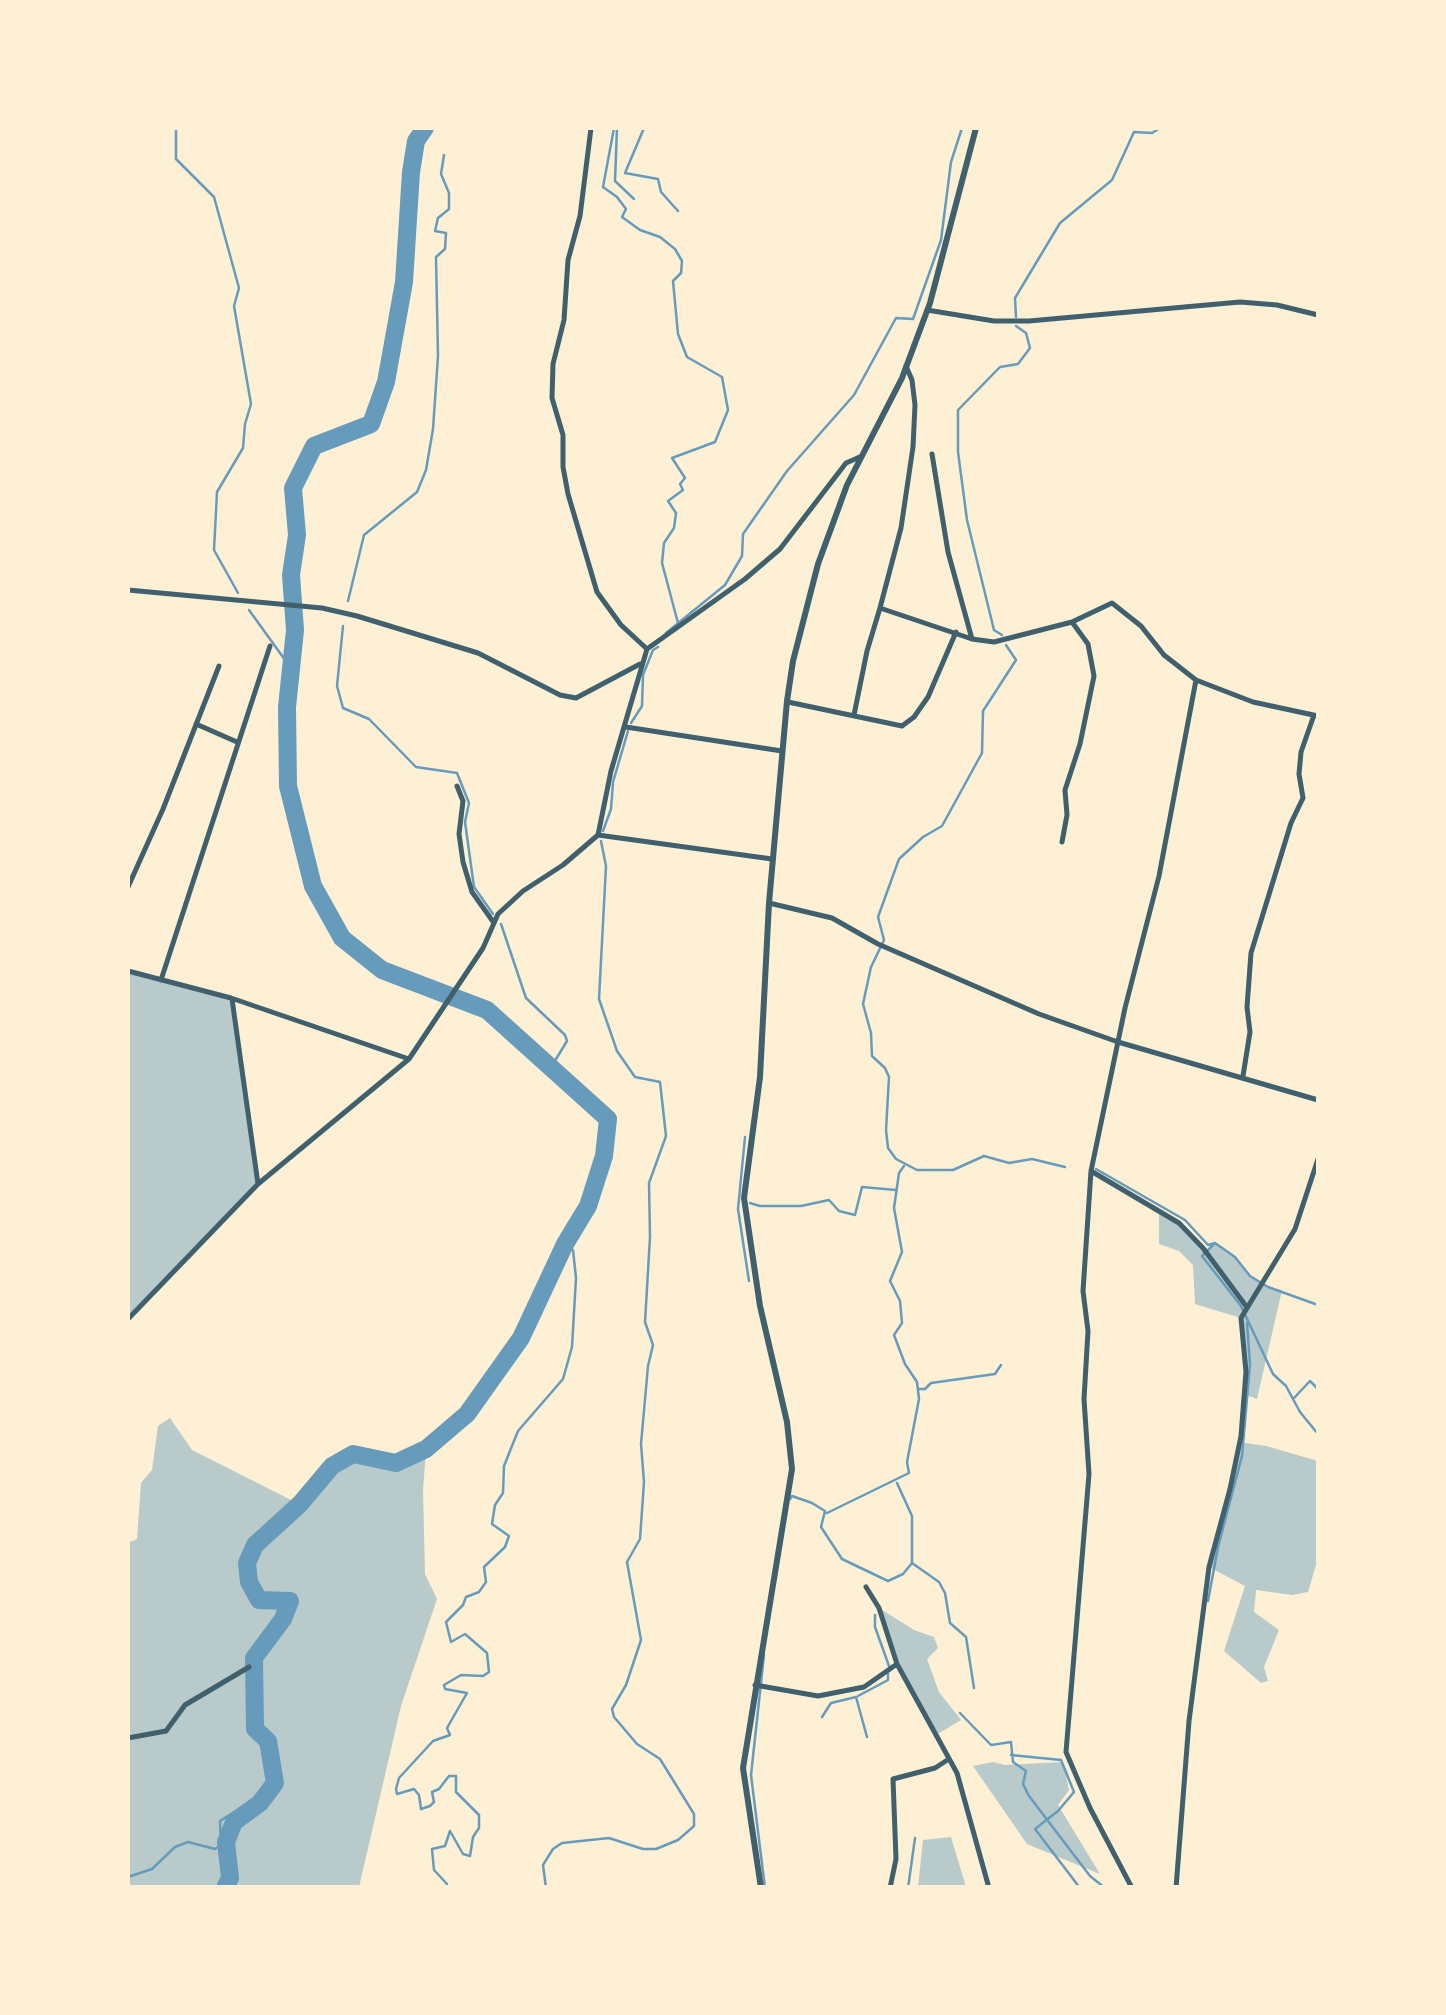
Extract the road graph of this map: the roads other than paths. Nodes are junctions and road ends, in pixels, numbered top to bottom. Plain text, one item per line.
1 (591, 128) edge
2 (976, 128) edge
3 (927, 310) junction
4 (1318, 315) edge
5 (906, 366) junction
6 (932, 454) dead end
7 (862, 456) junction
8 (128, 590) edge
9 (880, 608) junction
10 (1072, 622) junction
11 (956, 632) junction
12 (972, 640) junction
13 (270, 646) dead end
14 (647, 649) junction
15 (640, 664) junction
16 (219, 666) dead end
17 (1196, 680) junction
18 (787, 702) junction
19 (854, 715) junction
20 (1316, 715) edge
21 (196, 724) junction
22 (625, 727) junction
23 (237, 742) junction
24 (782, 751) junction
25 (457, 786) dead end
26 (598, 835) junction
27 (1062, 842) dead end
28 (772, 859) junction
29 (128, 887) edge
30 (769, 903) junction
31 (494, 923) junction
32 (128, 971) edge
33 (161, 980) junction
34 (231, 998) junction
35 (1118, 1042) junction
36 (410, 1059) junction
37 (1243, 1076) junction
38 (1318, 1100) edge
39 (1318, 1159) edge
40 (1092, 1171) junction
41 (258, 1184) junction
42 (1246, 1306) junction
43 (128, 1320) edge
44 (866, 1587) dead end
45 (897, 1664) junction
46 (249, 1667) dead end
47 (755, 1685) junction
48 (128, 1738) edge
49 (949, 1759) junction
50 (761, 1888) edge
51 (890, 1888) edge
52 (989, 1888) edge
53 (1132, 1888) edge
54 (1176, 1888) edge

1 - 14 street
2 - 3 street
3 - 4 street
3 - 5 street
5 - 7 street
5 - 9 street
6 - 12 street
7 - 14 street
7 - 18 street
8 - 15 street
9 - 11 street
9 - 19 street
10 - 12 street
10 - 17 street
10 - 27 street
11 - 12 street
11 - 19 street
13 - 23 street
14 - 15 street
15 - 22 street
16 - 21 street
17 - 20 street
17 - 35 street
18 - 19 street
18 - 24 street
20 - 37 street
21 - 23 street
21 - 29 street
22 - 24 street
22 - 26 street
23 - 33 street
24 - 28 street
25 - 31 street
26 - 28 street
26 - 31 street
28 - 30 street
30 - 35 street
30 - 47 street
31 - 36 street
32 - 33 street
33 - 34 street
34 - 36 street
34 - 41 street
35 - 37 street
35 - 40 street
36 - 41 street
37 - 38 street
39 - 42 street
40 - 42 street
40 - 53 street
41 - 43 street
42 - 54 street
44 - 45 street
45 - 47 street
45 - 49 street
46 - 48 street
47 - 50 street
49 - 51 street
49 - 52 street

